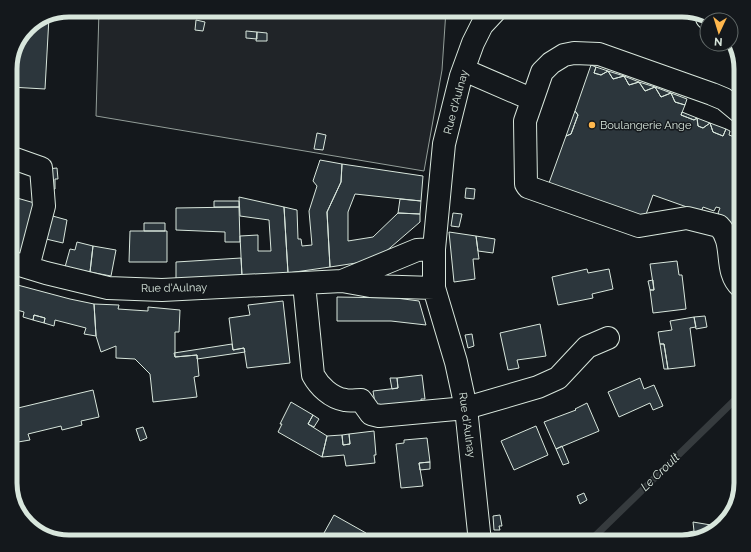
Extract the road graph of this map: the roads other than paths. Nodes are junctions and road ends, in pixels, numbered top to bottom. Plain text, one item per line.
1 (484, 17) edge
2 (464, 70) junction
3 (531, 99) junction
4 (734, 107) edge
5 (17, 159) edge
6 (434, 249) junction
7 (19, 265) edge
8 (734, 278) edge
9 (342, 281) junction
10 (304, 284) junction
11 (434, 288) junction
12 (608, 338) dead end
13 (466, 408) junction
14 (479, 535) edge

1 - 2 street, Rue d'Aulnay
2 - 3 street
2 - 6 street, Rue d'Aulnay
3 - 4 street
3 - 8 street
5 - 7 street
6 - 9 street, Rue d'Aulnay
6 - 11 street, Rue d'Aulnay
7 - 10 street, Rue d'Aulnay
9 - 10 street, Rue d'Aulnay
9 - 11 street, Rue d'Aulnay
10 - 13 street
11 - 13 street, Rue d'Aulnay
12 - 13 street
13 - 14 street, Rue d'Aulnay

